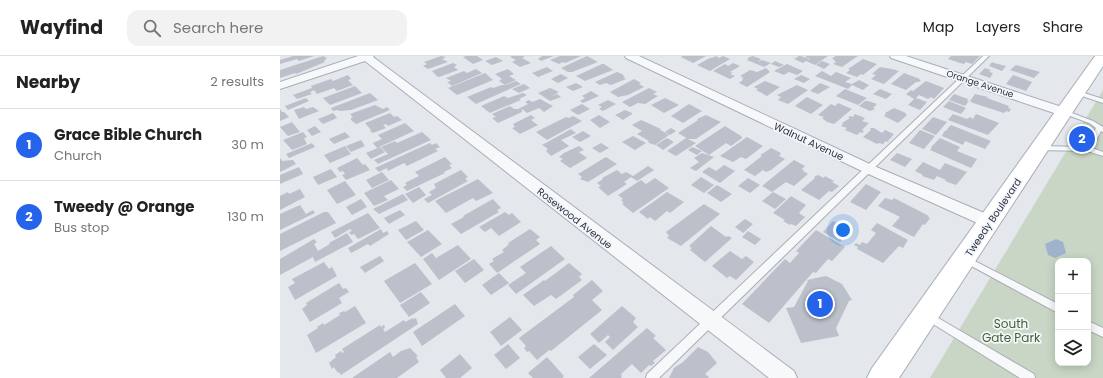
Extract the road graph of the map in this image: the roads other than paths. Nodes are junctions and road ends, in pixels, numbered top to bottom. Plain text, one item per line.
1 (367, 56) edge
2 (630, 56) edge
3 (895, 56) edge
4 (986, 56) edge
5 (1102, 56) edge
6 (963, 79) junction
7 (280, 86) edge
8 (1078, 92) junction
9 (1103, 101) edge
10 (1064, 112) junction
11 (1101, 130) edge
12 (1040, 148) junction
13 (1088, 149) junction
14 (1103, 154) edge
15 (869, 169) junction
16 (990, 222) junction
17 (964, 259) junction
18 (1055, 307) edge
19 (926, 314) junction
20 (710, 321) junction
21 (1091, 327) edge
22 (1103, 333) edge
23 (651, 378) edge
24 (786, 378) edge
25 (882, 378) edge
26 (1030, 378) edge

1 - 7 street
1 - 20 street, Rosewood Avenue
2 - 15 street, Walnut Avenue
3 - 6 street, Orange Avenue
4 - 6 lane
5 - 8 main road, Tweedy Boulevard
6 - 10 street, Orange Avenue
6 - 15 lane
8 - 9 lane
8 - 10 main road, Tweedy Boulevard
10 - 11 lane
10 - 12 main road, Tweedy Boulevard
11 - 13 lane
12 - 13 lane
12 - 16 main road, Tweedy Boulevard
13 - 14 lane
15 - 16 street, Walnut Avenue
15 - 20 lane
16 - 17 main road, Tweedy Boulevard
17 - 18 lane
17 - 19 main road, Tweedy Boulevard
19 - 25 main road, Tweedy Boulevard
19 - 26 lane
20 - 23 lane
20 - 24 street, Rosewood Avenue
21 - 22 lane

